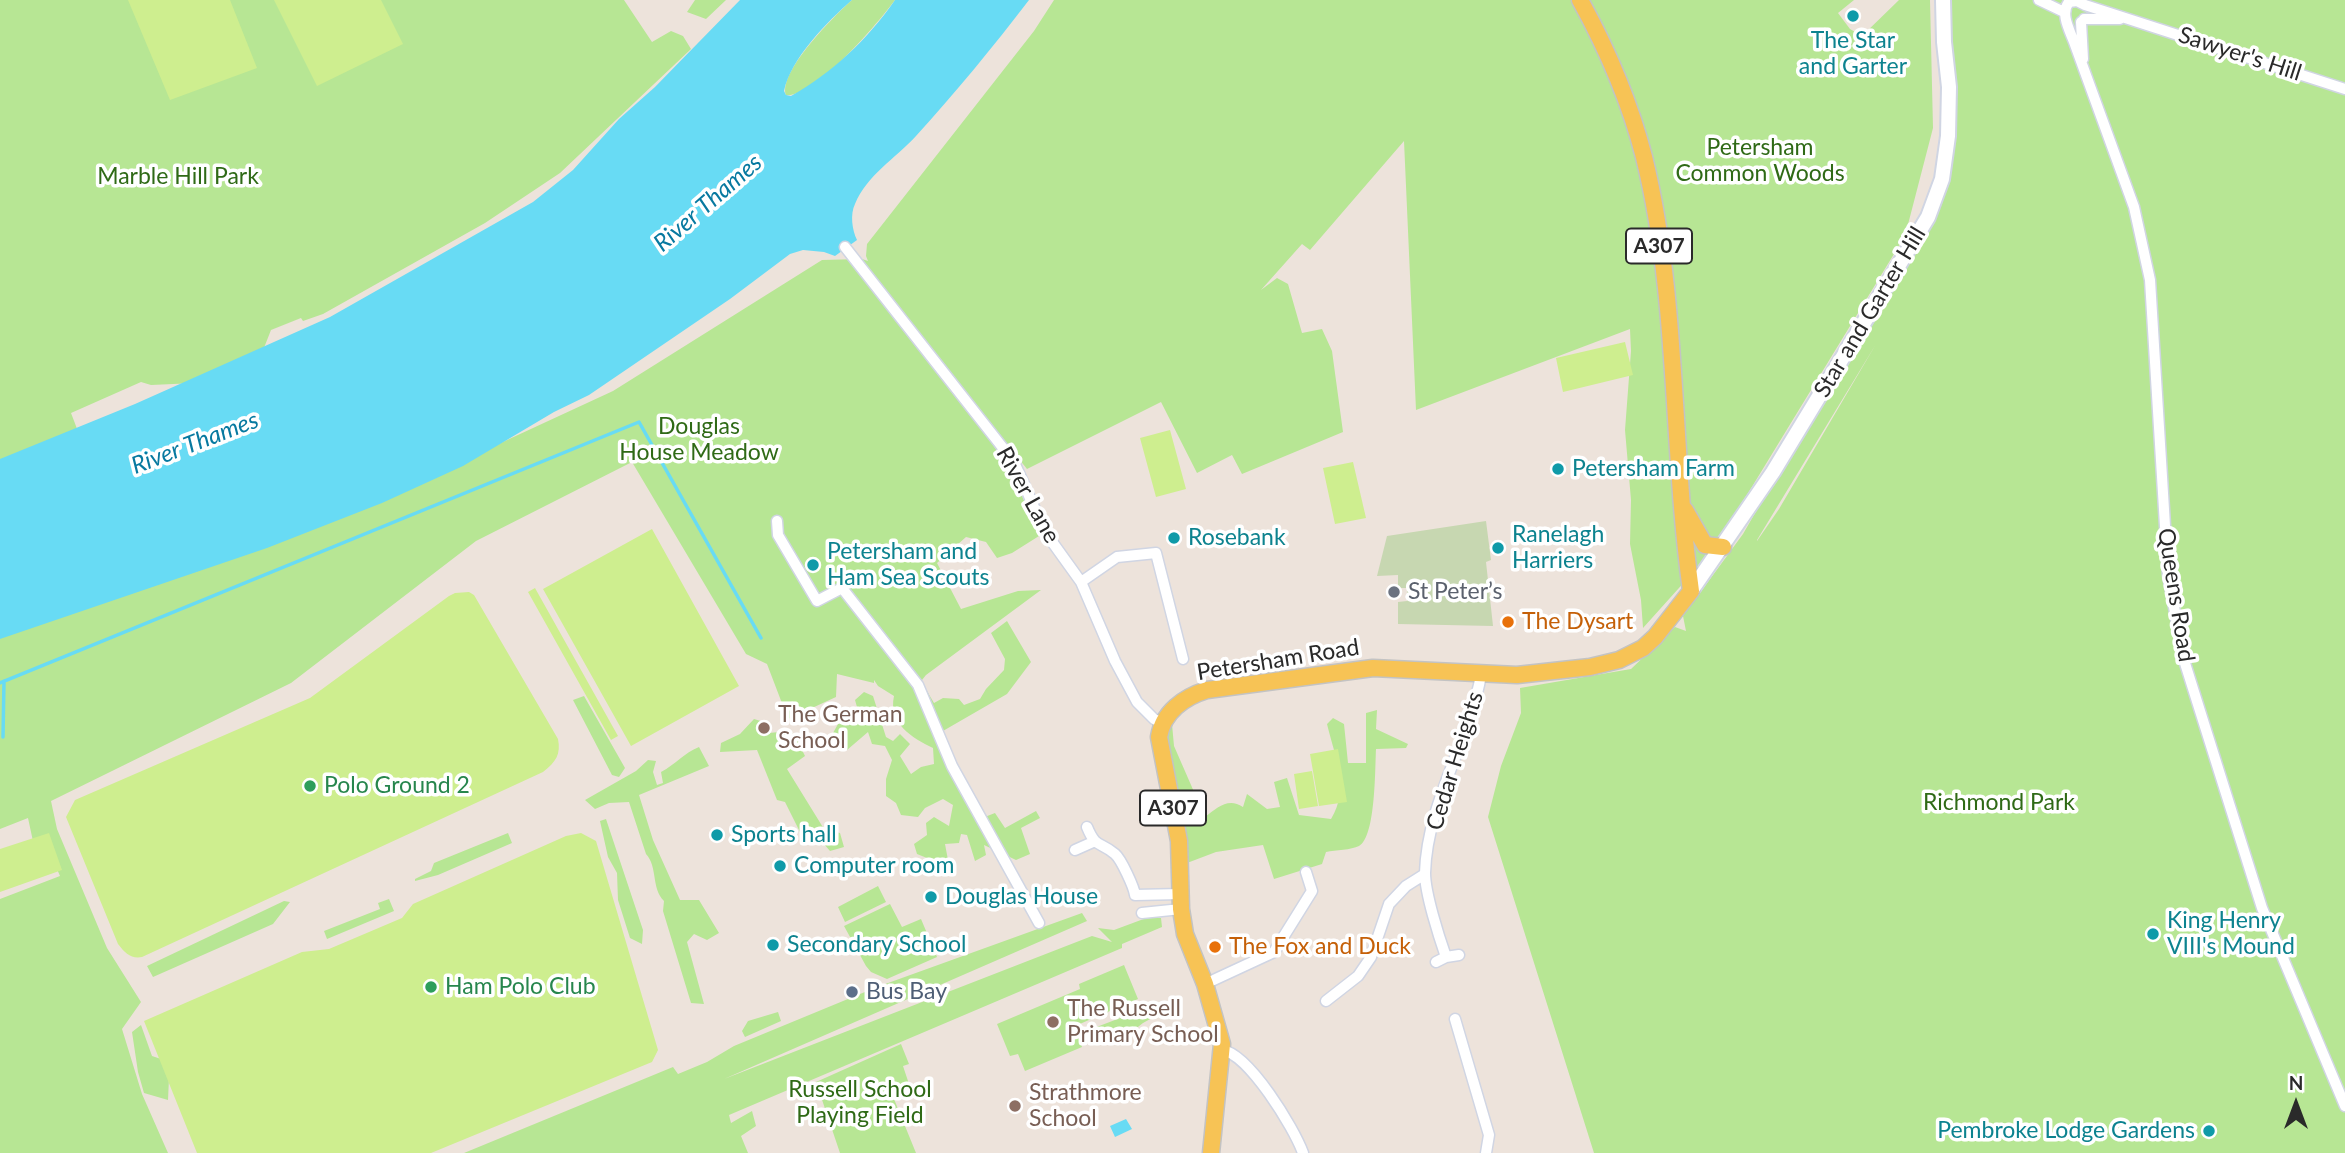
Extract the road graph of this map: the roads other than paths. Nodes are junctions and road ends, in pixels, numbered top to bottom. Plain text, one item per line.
1 (1580, 0) edge
2 (1943, 0) edge
3 (2039, 0) edge
4 (2073, 0) edge
5 (2085, 5) junction
6 (2066, 17) junction
7 (2083, 20) junction
8 (2134, 20) junction
9 (2083, 66) junction
10 (2345, 89) edge
11 (845, 247) dead end
12 (1682, 505) junction
13 (777, 521) dead end
14 (1723, 547) junction
15 (1081, 582) junction
16 (1691, 591) junction
17 (1183, 659) dead end
18 (1481, 675) junction
19 (1162, 723) junction
20 (1087, 827) dead end
21 (1093, 842) junction
22 (1074, 850) dead end
23 (1306, 872) dead end
24 (1425, 874) junction
25 (1181, 902) junction
26 (1143, 913) dead end
27 (1039, 923) dead end
28 (1459, 955) dead end
29 (1446, 957) junction
30 (1436, 962) dead end
31 (1205, 984) junction
32 (1326, 1001) dead end
33 (1455, 1019) dead end
34 (1222, 1050) junction
35 (2345, 1106) edge
36 (1211, 1153) edge
37 (1303, 1153) edge
38 (1486, 1153) edge

1 - 12 main road, A307
2 - 14 main road, Star and Garter Hill
3 - 6 street
4 - 5 street
4 - 6 street
5 - 7 street
5 - 8 street, Sawyer's Hill
6 - 7 street
6 - 9 street, Queens Road
7 - 8 street, Sawyer's Hill
7 - 9 street, Queens Road
8 - 10 street, Sawyer's Hill
9 - 35 street, Queens Road
11 - 15 street, River Lane
12 - 14 main road, A307
12 - 16 main road, A307
13 - 27 street
14 - 16 main road, Star and Garter Hill
15 - 17 street
15 - 19 street, River Lane
16 - 18 main road, Petersham Road
18 - 19 main road, Petersham Road
18 - 24 street, Cedar Heights
19 - 25 main road, A307
20 - 21 street
21 - 22 street
21 - 25 street
23 - 31 street
24 - 29 street, Cedar Heights
24 - 32 street
25 - 26 street
25 - 31 main road, A307
28 - 29 street
29 - 30 street
31 - 34 main road, A307
33 - 38 street
34 - 36 main road, A307
34 - 37 street

